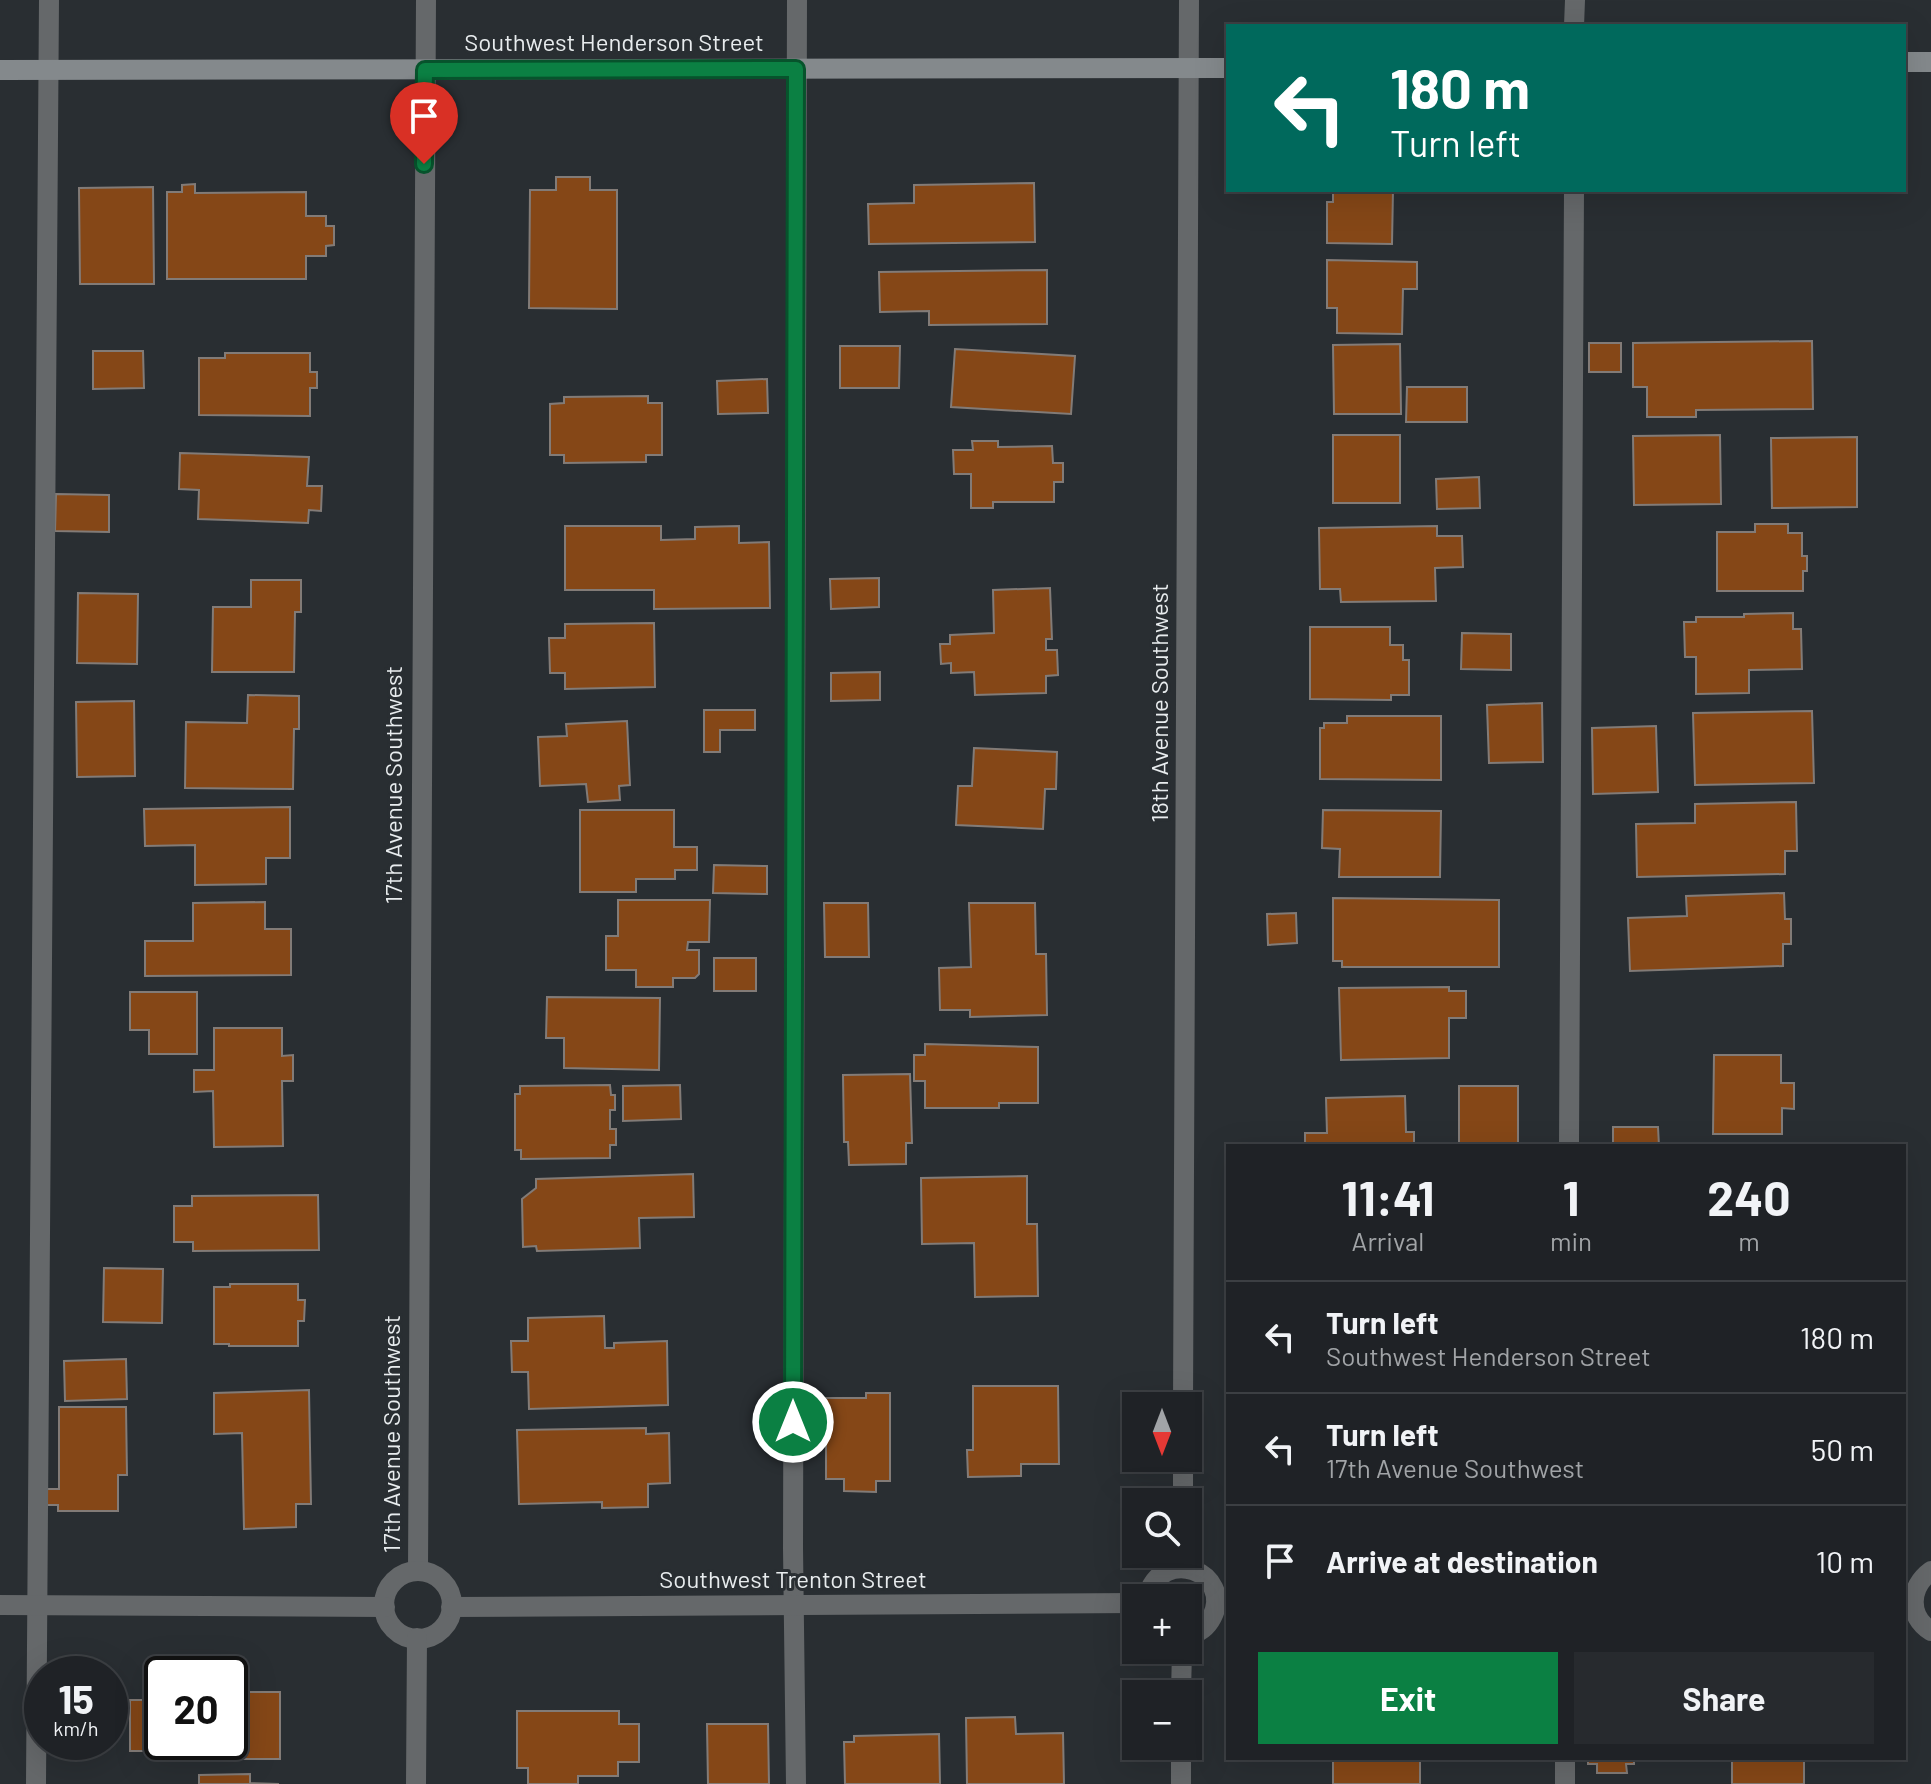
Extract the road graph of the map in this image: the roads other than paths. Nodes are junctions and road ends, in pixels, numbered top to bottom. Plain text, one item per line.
1 (49, 0) edge
2 (426, 0) edge
3 (797, 0) edge
4 (1189, 0) edge
5 (1575, 0) edge
6 (1574, 24) edge
7 (1906, 62) edge
8 (1931, 62) edge
9 (1226, 68) edge
10 (796, 69) junction
11 (1189, 69) junction
12 (0, 70) edge
13 (49, 70) junction
14 (425, 70) junction
15 (1574, 192) edge
16 (1569, 1144) edge
17 (1183, 1392) edge
18 (1171, 1568) edge
19 (1193, 1568) edge
20 (418, 1571) junction
21 (1931, 1571) edge
22 (1153, 1584) edge
23 (1909, 1601) edge
24 (1122, 1603) edge
25 (1222, 1603) edge
26 (0, 1605) edge
27 (37, 1606) junction
28 (385, 1607) junction
29 (451, 1607) junction
30 (793, 1607) junction
31 (1202, 1629) edge
32 (1931, 1631) edge
33 (417, 1638) junction
34 (1181, 1760) edge
35 (1565, 1760) edge
36 (36, 1784) edge
37 (416, 1784) edge
38 (796, 1784) edge
39 (1181, 1784) edge
40 (1565, 1784) edge

1 - 13 street
2 - 14 street, 17th Avenue Southwest
3 - 10 street
4 - 11 street, 18th Avenue Southwest
5 - 6 street
7 - 8 street
9 - 11 street, Southwest Henderson Street
10 - 11 street, Southwest Henderson Street
10 - 14 street, Southwest Henderson Street
10 - 30 street
11 - 17 street, 18th Avenue Southwest
12 - 13 street, Southwest Henderson Street
13 - 14 street, Southwest Henderson Street
13 - 27 street
14 - 20 street, 17th Avenue Southwest
15 - 16 street
18 - 22 street
19 - 25 street
20 - 28 street
20 - 29 street
21 - 23 street
23 - 32 street
24 - 30 street, Southwest Trenton Street
25 - 31 street
26 - 27 street
27 - 28 street
27 - 36 street
28 - 33 street
29 - 30 street, Southwest Trenton Street
29 - 33 street
30 - 38 street
33 - 37 street
34 - 39 street
35 - 40 street

